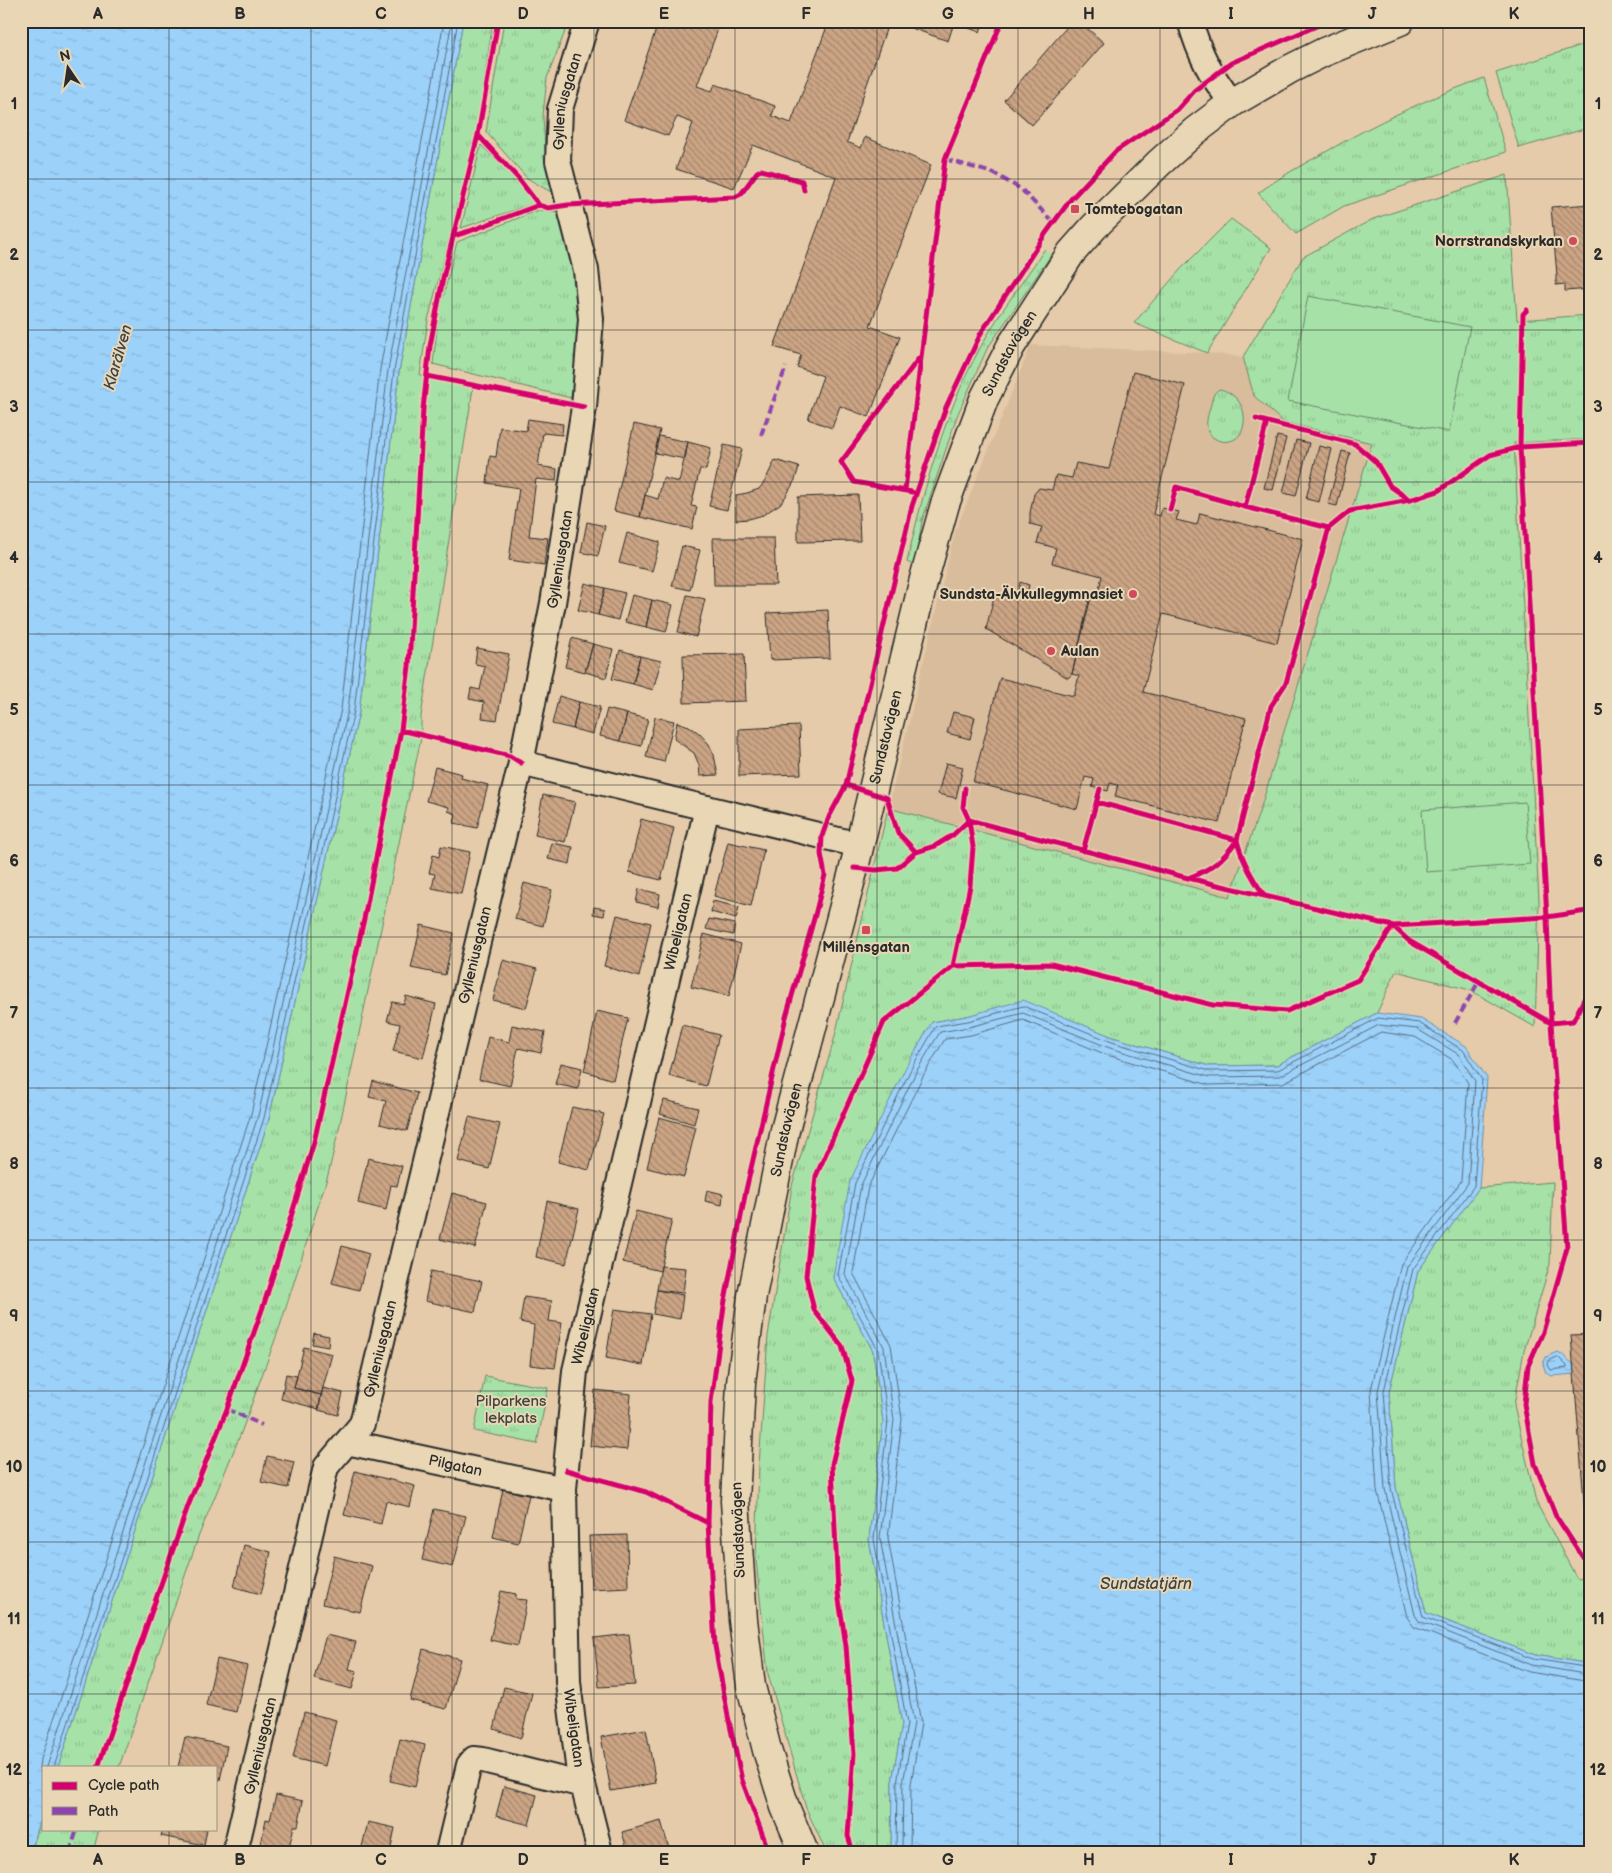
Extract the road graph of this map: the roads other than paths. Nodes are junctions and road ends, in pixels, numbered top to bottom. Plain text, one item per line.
1 (1190, 21) edge
2 (1400, 21) edge
3 (583, 31) edge
4 (1232, 103) junction
5 (522, 763) junction
6 (706, 808) junction
7 (859, 846) junction
8 (346, 1442) junction
9 (564, 1489) junction
10 (583, 1785) junction
11 (235, 1852) edge
12 (448, 1852) edge
13 (600, 1852) edge
14 (804, 1852) edge

1 - 4 street
2 - 4 street, Sundstavägen
3 - 5 street, Gylleniusgatan
4 - 7 street, Sundstavägen
5 - 6 street
5 - 8 street, Gylleniusgatan
6 - 7 street
6 - 9 street, Wibeligatan
7 - 14 street, Sundstavägen
8 - 9 street, Pilgatan
8 - 11 street, Gylleniusgatan
9 - 10 street, Wibeligatan
10 - 12 street
10 - 13 street, Wibeligatan

